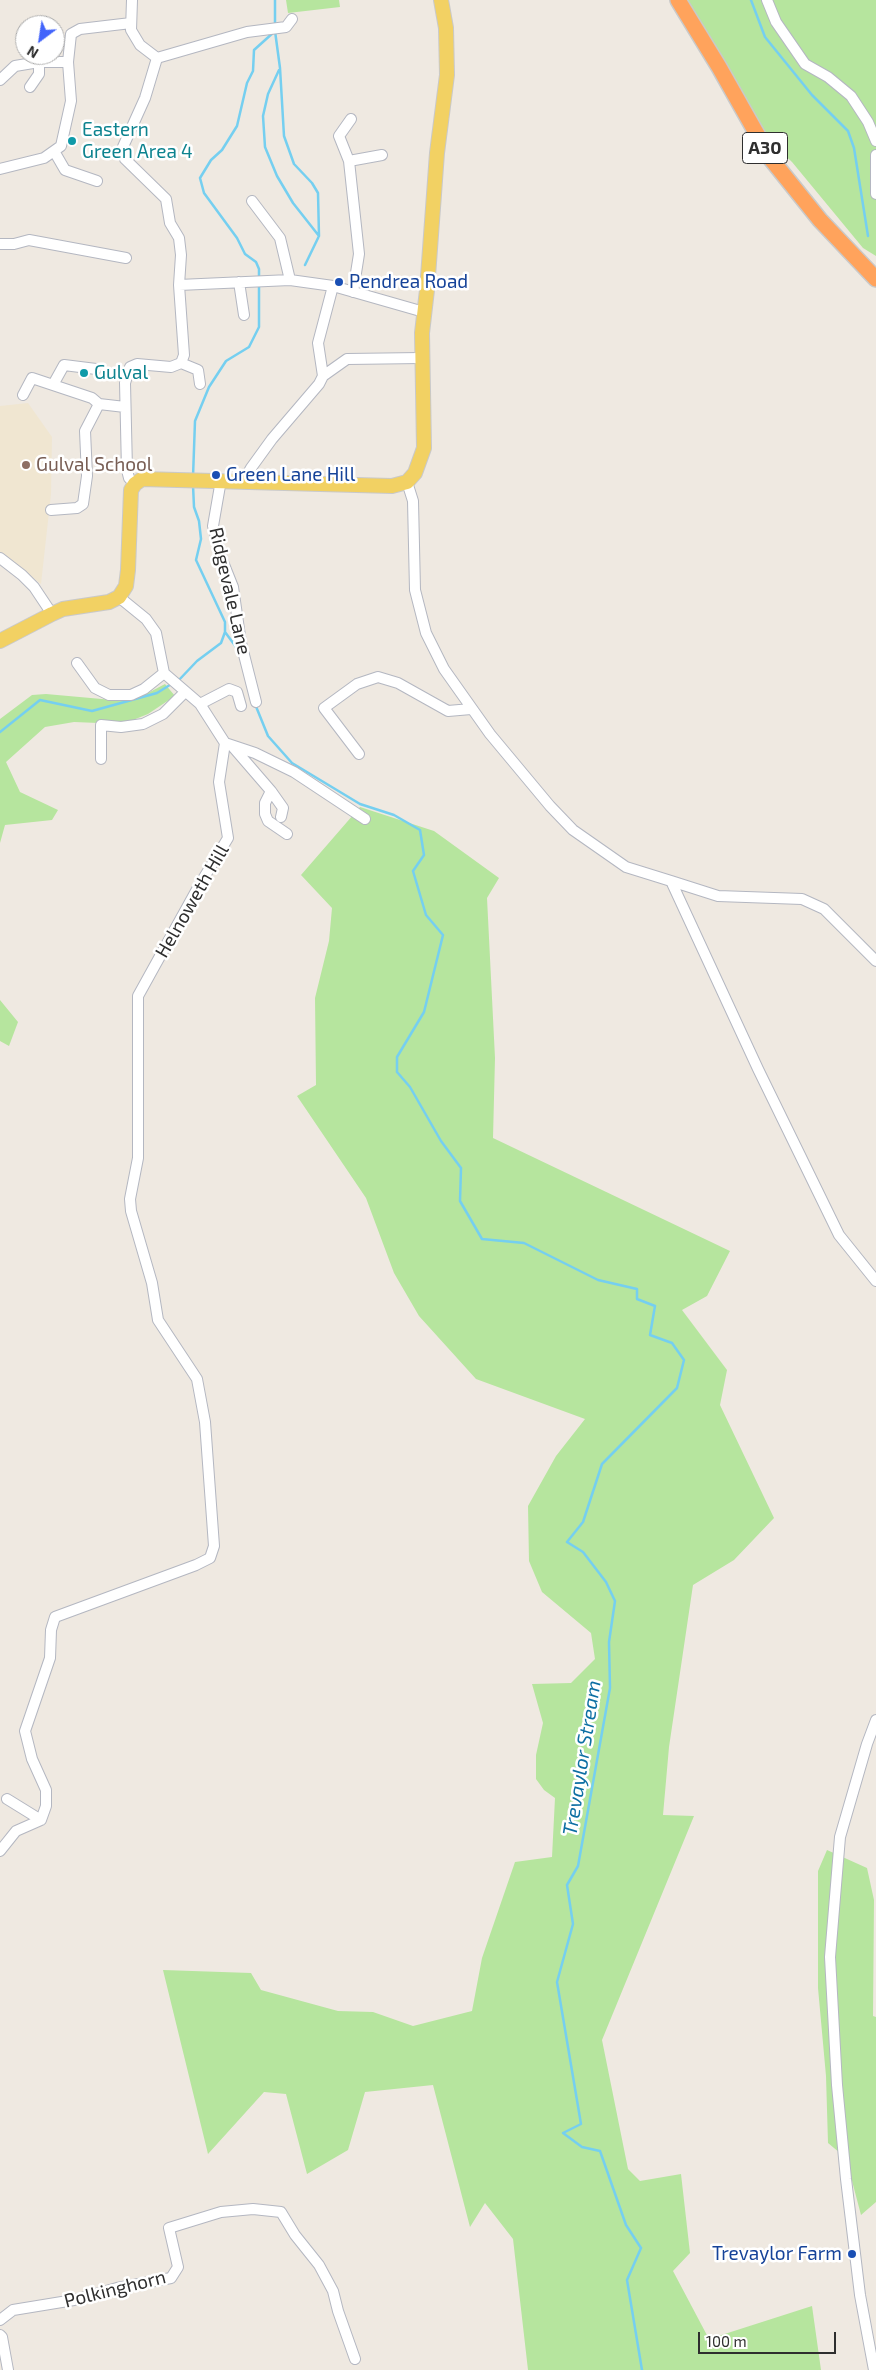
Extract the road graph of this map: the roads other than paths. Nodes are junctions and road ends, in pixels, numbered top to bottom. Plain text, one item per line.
1 (132, 0) edge
2 (441, 0) edge
3 (678, 0) edge
4 (767, 0) edge
5 (292, 19) dead end
6 (131, 23) junction
7 (157, 58) junction
8 (68, 62) joint
9 (21, 65) edge
10 (39, 65) edge
11 (0, 80) edge
12 (30, 87) dead end
13 (351, 119) dead end
14 (876, 141) edge
15 (54, 151) junction
16 (876, 155) edge
17 (382, 156) dead end
18 (349, 161) junction
19 (0, 169) edge
20 (97, 181) dead end
21 (876, 194) edge
22 (252, 201) dead end
23 (0, 244) edge
24 (126, 258) dead end
25 (876, 279) edge
26 (290, 280) junction
27 (239, 282) junction
28 (179, 285) junction
29 (333, 286) junction
30 (353, 292) junction
31 (424, 312) junction
32 (244, 315) dead end
33 (421, 358) junction
34 (181, 363) junction
35 (96, 368) dead end
36 (322, 376) junction
37 (54, 383) junction
38 (200, 384) dead end
39 (23, 395) dead end
40 (99, 404) junction
41 (125, 407) junction
42 (221, 480) junction
43 (243, 482) junction
44 (407, 482) junction
45 (135, 484) junction
46 (51, 510) dead end
47 (0, 558) edge
48 (119, 597) junction
49 (52, 614) junction
50 (0, 641) edge
51 (76, 663) dead end
52 (165, 675) junction
53 (182, 689) junction
54 (256, 702) dead end
55 (200, 704) junction
56 (241, 706) dead end
57 (471, 709) junction
58 (229, 745) junction
59 (359, 754) dead end
60 (101, 758) dead end
61 (271, 791) junction
62 (281, 817) dead end
63 (365, 819) dead end
64 (287, 834) dead end
65 (671, 882) junction
66 (876, 961) edge
67 (876, 1281) edge
68 (876, 1720) edge
69 (7, 1799) dead end
70 (42, 1820) junction
71 (0, 1851) edge
72 (0, 2320) edge
73 (0, 2335) edge
74 (355, 2359) dead end
75 (8, 2370) edge
76 (874, 2370) edge

1 - 6 street
2 - 31 main road
3 - 25 highway, A30
4 - 14 street
5 - 7 street
6 - 7 street
6 - 8 street
7 - 28 street
8 - 15 street
9 - 11 street
10 - 12 street
13 - 18 street
15 - 19 street
15 - 20 street
16 - 21 street
17 - 18 street
18 - 30 street
22 - 26 street
23 - 24 street
26 - 27 street
26 - 29 street
27 - 28 street
27 - 32 street
28 - 34 street
29 - 30 street
29 - 36 street
30 - 31 street
31 - 33 main road
33 - 36 street
33 - 44 main road
34 - 38 street
34 - 41 street
35 - 37 street
36 - 43 street
37 - 39 street
37 - 40 street
40 - 41 street
40 - 46 street
41 - 45 street
42 - 43 main road
42 - 45 main road
42 - 54 street, Ridgevale Lane
43 - 44 main road
44 - 57 street
45 - 48 main road
47 - 49 street
48 - 49 main road
48 - 52 street
49 - 50 main road
51 - 52 street
52 - 53 street
53 - 55 street
53 - 60 street
55 - 56 street
55 - 58 street
57 - 59 street
57 - 65 street
58 - 61 street
58 - 63 street
58 - 70 street, Helnoweth Hill
61 - 62 street
61 - 64 street
65 - 66 street
65 - 67 street
68 - 76 street
69 - 70 street
70 - 71 street
72 - 74 street, Polkinghorn
73 - 75 street

